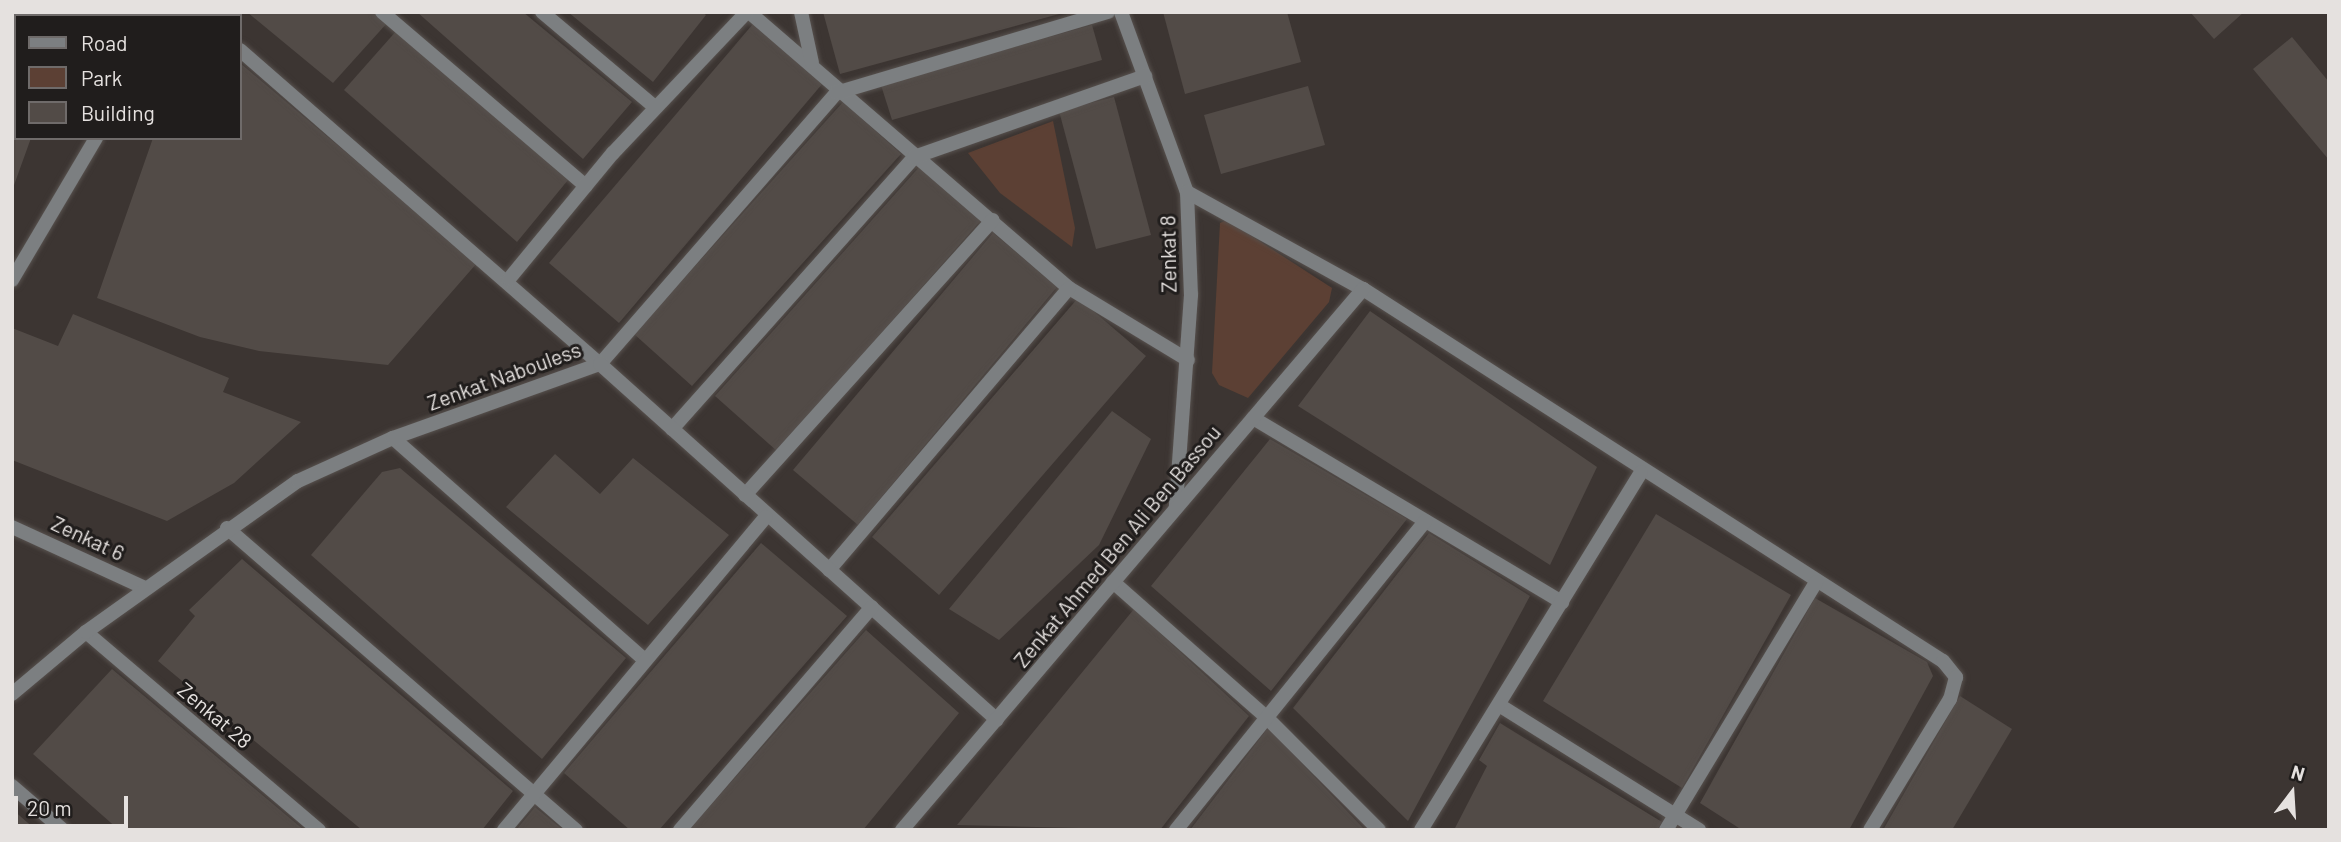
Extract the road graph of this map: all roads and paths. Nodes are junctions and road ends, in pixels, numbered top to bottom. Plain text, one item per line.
1 (382, 12) edge
2 (542, 12) edge
3 (748, 12) edge
4 (801, 12) edge
5 (1108, 12) edge
6 (1121, 12) edge
7 (242, 52) edge
8 (812, 63) junction
9 (1145, 76) junction
10 (836, 93) junction
11 (655, 107) junction
12 (95, 140) edge
13 (914, 157) junction
14 (586, 186) junction
15 (1188, 191) junction
16 (993, 220) junction
17 (509, 279) junction
18 (12, 280) edge
19 (1069, 288) junction
20 (1363, 289) junction
21 (1188, 360) junction
22 (600, 364) junction
23 (1252, 418) junction
24 (672, 429) junction
25 (393, 438) junction
26 (1641, 472) junction
27 (745, 495) junction
28 (1176, 506) junction
29 (765, 517) junction
30 (1425, 521) junction
31 (12, 527) edge
32 (228, 528) junction
33 (829, 570) junction
34 (1113, 582) junction
35 (1816, 582) junction
36 (145, 588) junction
37 (1562, 602) junction
38 (872, 607) junction
39 (86, 632) junction
40 (645, 660) junction
41 (12, 694) edge
42 (1499, 705) junction
43 (1267, 718) junction
44 (997, 720) junction
45 (12, 786) edge
46 (533, 796) junction
47 (1675, 815) junction
48 (63, 830) edge
49 (319, 830) edge
50 (504, 830) edge
51 (576, 830) edge
52 (680, 830) edge
53 (901, 830) edge
54 (1176, 830) edge
55 (1379, 830) edge
56 (1421, 830) edge
57 (1665, 830) edge
58 (1699, 830) edge
59 (1870, 830) edge

1 - 14 street
2 - 11 street
3 - 8 street
3 - 11 street
4 - 8 street
5 - 10 street
6 - 9 street, Zenkat 8
7 - 17 street
8 - 10 street
9 - 13 street
9 - 15 street, Zenkat 8
10 - 13 street
10 - 22 street
11 - 14 street
12 - 18 street
13 - 16 street
13 - 24 street
14 - 17 street
15 - 20 street
15 - 21 street, Zenkat 8
16 - 19 street
16 - 27 street
17 - 22 street
19 - 21 street
19 - 33 street
20 - 23 street, Zenkat Ahmed Ben Ali Ben Bassou
20 - 26 street
21 - 28 street, Zenkat 8
22 - 24 street, Zenkat Nabouless
22 - 25 street, Zenkat Nabouless
23 - 28 street, Zenkat Ahmed Ben Ali Ben Bassou
23 - 30 street
24 - 27 street, Zenkat Nabouless
25 - 32 street, Zenkat Nabouless
25 - 40 street
26 - 35 street
26 - 37 street
27 - 29 street, Zenkat Nabouless
28 - 34 street, Zenkat Ahmed Ben Ali Ben Bassou
29 - 33 street, Zenkat Nabouless
29 - 40 street
30 - 37 street
30 - 43 street
31 - 36 street, Zenkat 6
32 - 36 street, Zenkat Nabouless
32 - 46 street
33 - 38 street, Zenkat Nabouless
34 - 43 street
34 - 44 street, Zenkat Ahmed Ben Ali Ben Bassou
35 - 47 street
35 - 59 street
36 - 39 street, Zenkat Nabouless
37 - 42 street
38 - 44 street, Zenkat Nabouless
38 - 52 street
39 - 41 street, Zenkat Nabouless
39 - 49 street, Zenkat 28
40 - 46 street
42 - 47 street
42 - 56 street
43 - 54 street
43 - 55 street
44 - 53 street, Zenkat Ahmed Ben Ali Ben Bassou
45 - 48 street
46 - 50 street
46 - 51 street
47 - 57 street
47 - 58 street

